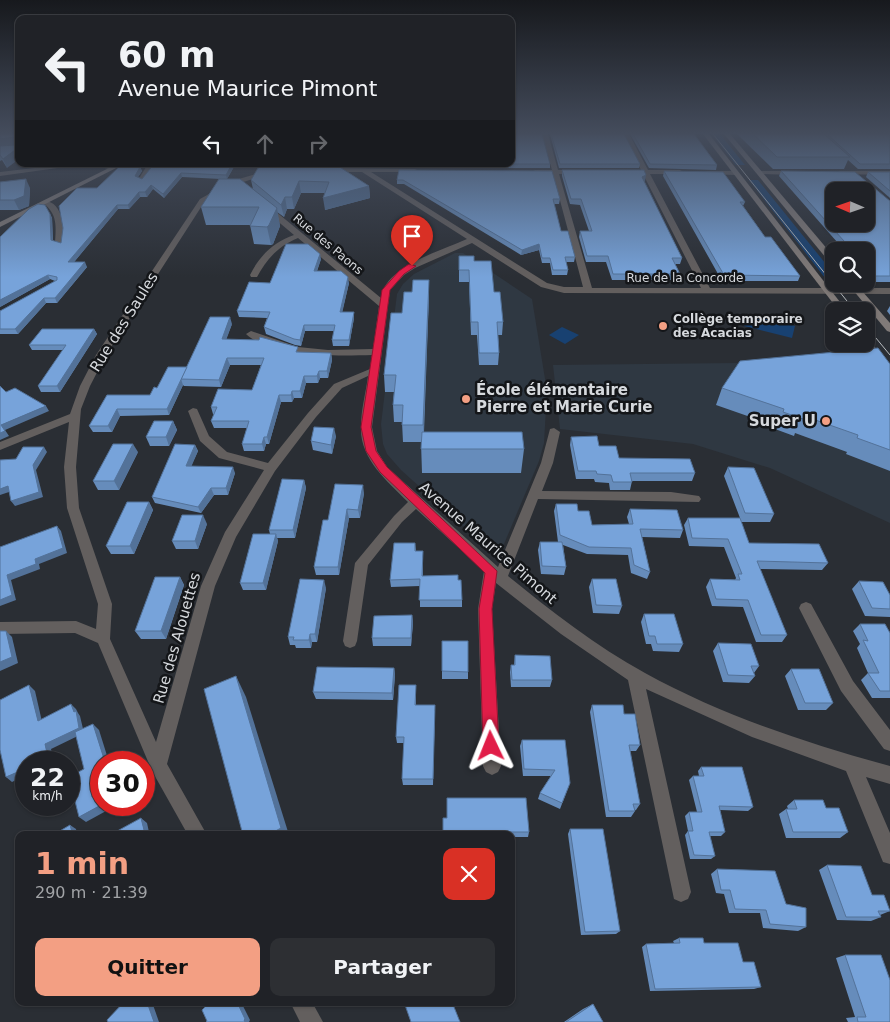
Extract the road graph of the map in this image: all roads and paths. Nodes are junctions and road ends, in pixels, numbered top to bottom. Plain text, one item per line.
1 (85, 182) edge
2 (234, 182) joint
3 (388, 182) edge
4 (558, 182) edge
5 (651, 182) edge
6 (743, 182) edge
7 (766, 182) edge
8 (243, 190) edge
9 (258, 201) edge
10 (45, 202) junction
11 (0, 225) edge
12 (300, 235) junction
13 (472, 240) junction
14 (60, 244) edge
15 (825, 251) edge
16 (254, 275) dead end
17 (825, 288) edge
18 (875, 289) edge
19 (588, 290) junction
20 (707, 291) junction
21 (825, 291) edge
22 (890, 291) edge
23 (828, 292) edge
24 (859, 292) edge
25 (836, 302) edge
26 (384, 305) junction
27 (890, 329) edge
28 (251, 334) dead end
29 (377, 352) junction
30 (874, 352) edge
31 (373, 371) junction
32 (890, 373) edge
33 (193, 411) dead end
34 (75, 416) junction
35 (554, 432) dead end
36 (0, 446) edge
37 (271, 468) junction
38 (535, 495) junction
39 (695, 499) dead end
40 (416, 502) junction
41 (495, 575) junction
42 (806, 608) dead end
43 (0, 628) edge
44 (104, 640) junction
45 (350, 641) dead end
46 (635, 676) junction
47 (890, 743) edge
48 (852, 764) junction
49 (158, 765) junction
50 (492, 766) dead end
51 (890, 775) edge
52 (196, 831) edge
53 (890, 855) edge
54 (681, 892) dead end
55 (302, 1006) edge
56 (312, 1022) edge

1 - 10 street
2 - 8 street
2 - 34 street, Rue des Saules
3 - 13 street
4 - 19 street
5 - 20 street
6 - 17 street
7 - 15 street
9 - 12 street, Rue des Paons
10 - 11 street
10 - 14 street
12 - 16 street
12 - 26 street, Rue des Paons
13 - 19 street, Rue de la Concorde
13 - 26 street, Avenue Maurice Pimont
18 - 22 street
19 - 20 street, Rue de la Concorde
20 - 21 street, Rue de la Concorde
23 - 25 street
24 - 27 street
26 - 29 street, Avenue Maurice Pimont
28 - 29 street
29 - 31 street, Avenue Maurice Pimont
30 - 32 street
31 - 37 street, Rue des Alouettes
31 - 40 street, Avenue Maurice Pimont
33 - 37 street
34 - 36 street
34 - 44 street, Rue des Saules
35 - 38 street
37 - 49 street, Rue des Alouettes
38 - 39 street
38 - 41 street
40 - 41 street, Avenue Maurice Pimont
40 - 45 street
41 - 46 street, Avenue Maurice Pimont
41 - 50 street
42 - 47 street
43 - 44 street
44 - 49 street, Rue des Saules
46 - 48 street, Avenue Maurice Pimont
46 - 54 street
48 - 51 street, Avenue Maurice Pimont
48 - 53 street
49 - 52 street, Rue des Saules
55 - 56 street

